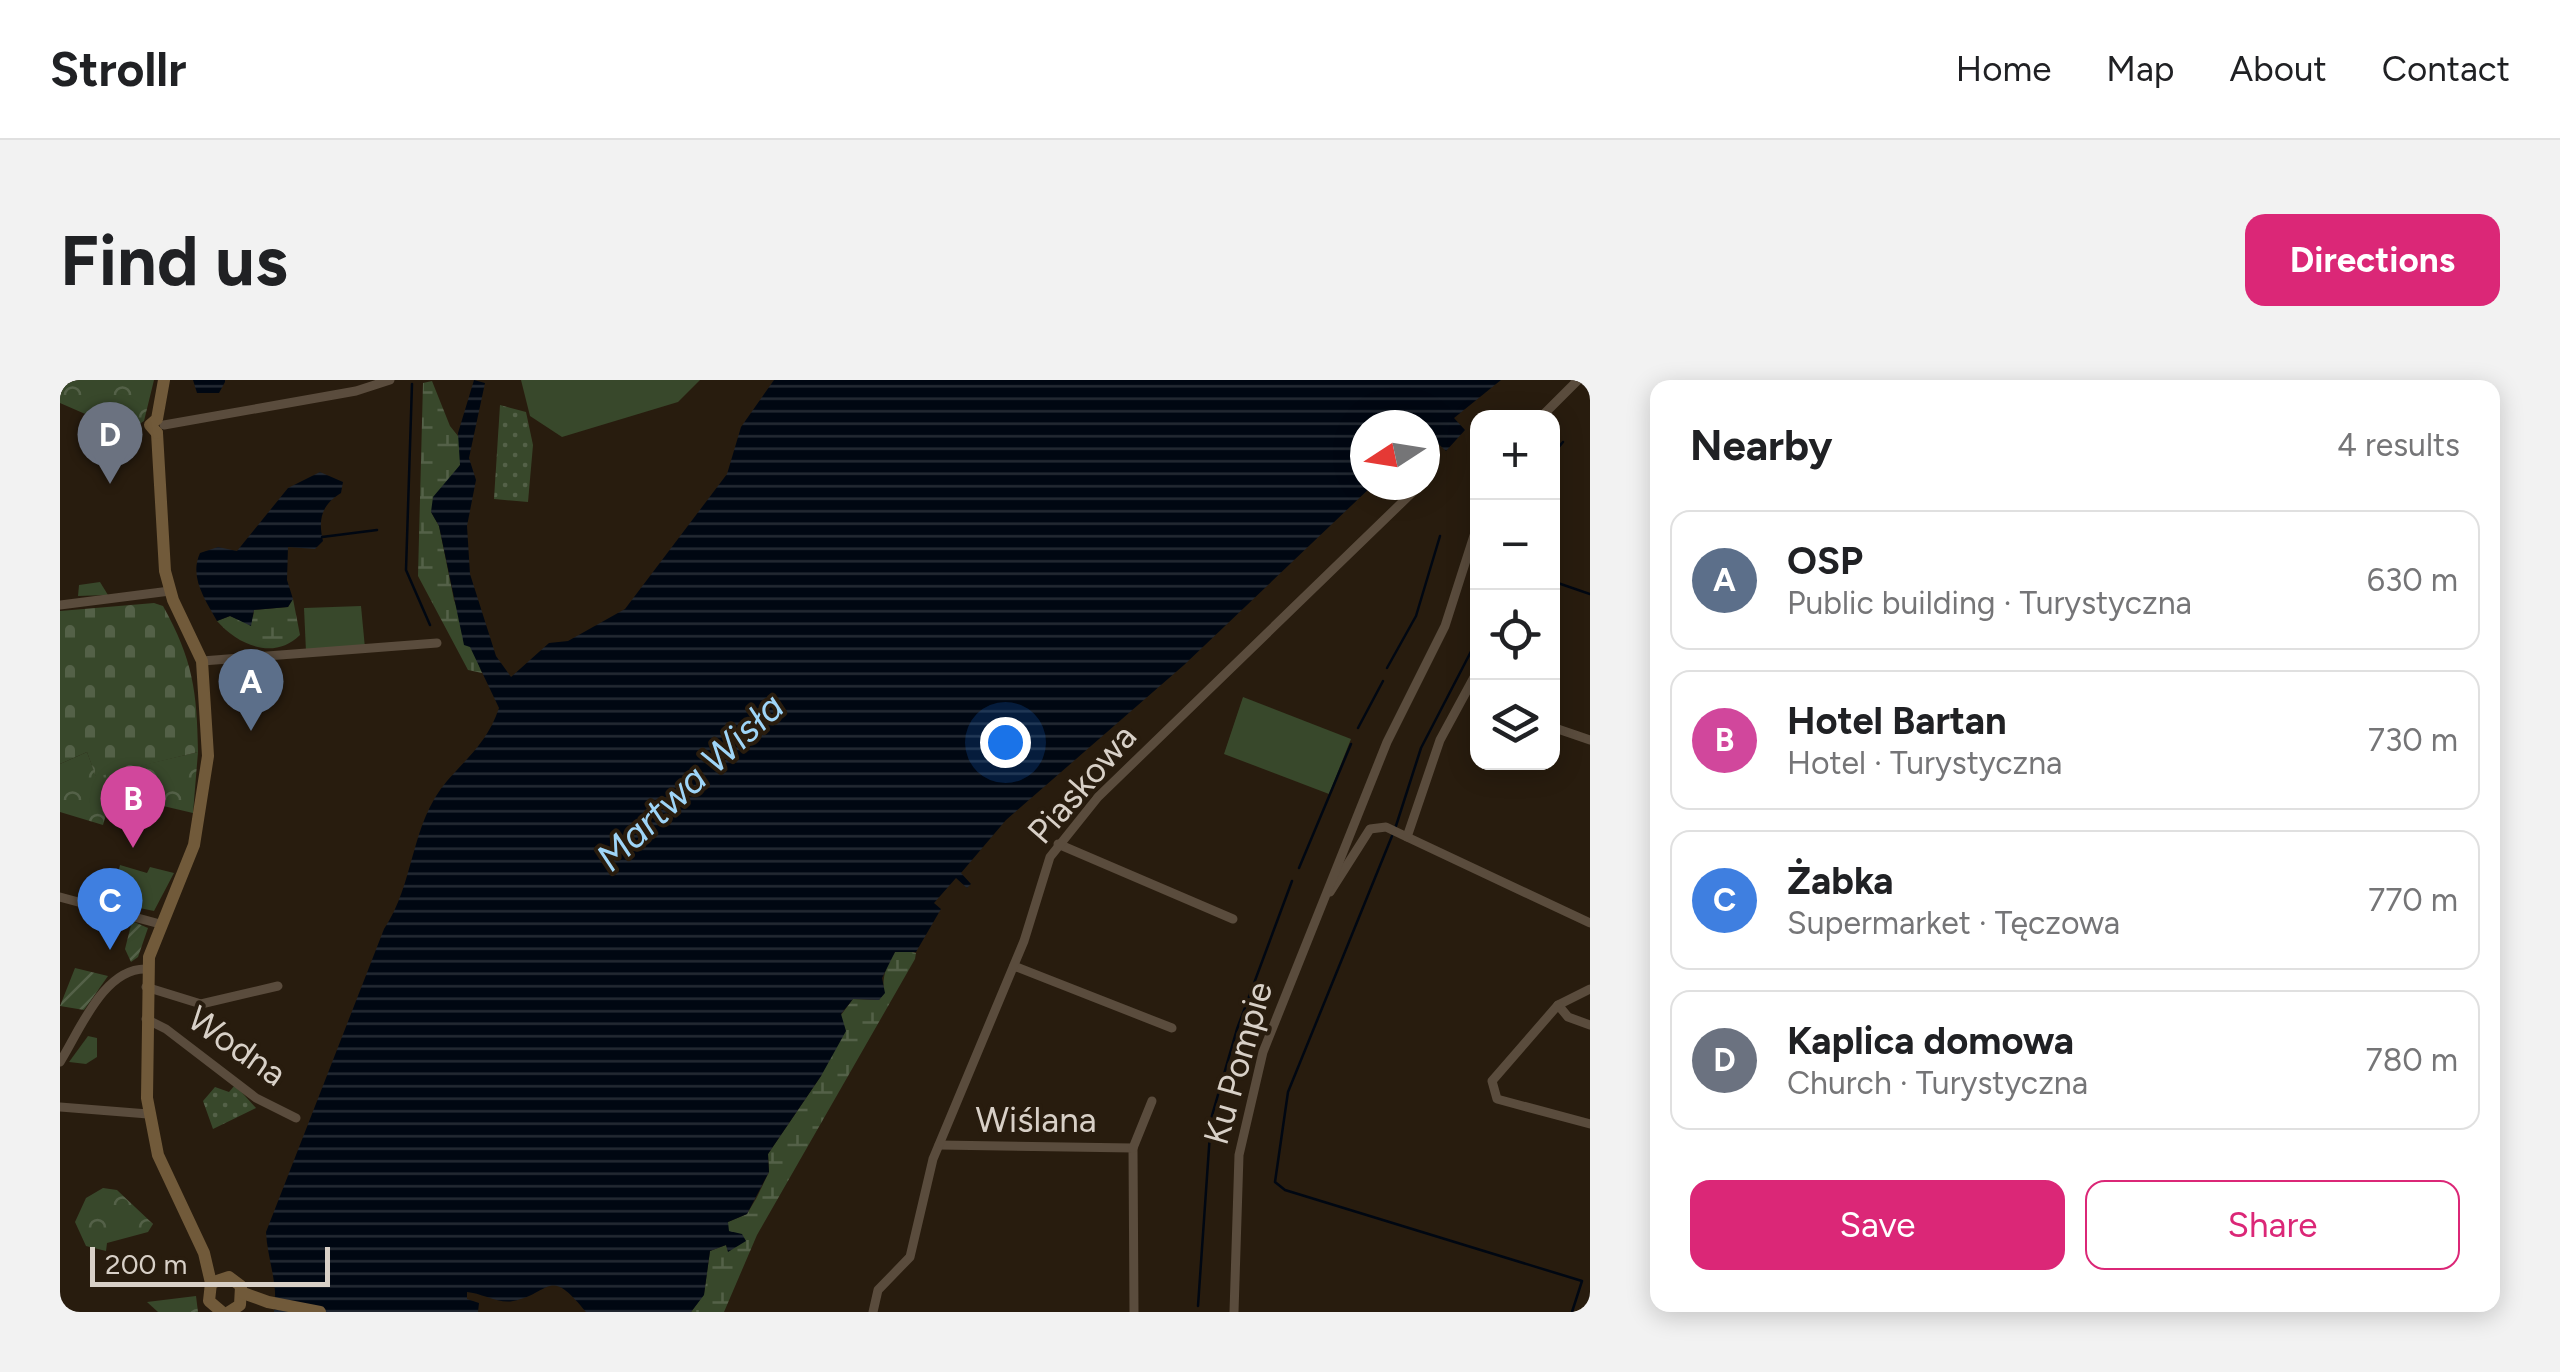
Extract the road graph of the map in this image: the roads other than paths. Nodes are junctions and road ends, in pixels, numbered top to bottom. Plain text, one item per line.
1 (164, 380) edge
2 (390, 380) edge
3 (1578, 380) edge
4 (1548, 410) edge
5 (159, 426) junction
6 (1404, 500) edge
7 (1470, 548) edge
8 (170, 591) junction
9 (60, 605) edge
10 (437, 643) dead end
11 (202, 661) junction
12 (1473, 680) edge
13 (1465, 694) junction
14 (1470, 696) edge
15 (1560, 730) edge
16 (1590, 740) edge
17 (1405, 835) junction
18 (1058, 844) junction
19 (60, 896) edge
20 (1324, 896) junction
21 (1232, 919) dead end
22 (160, 924) junction
23 (1590, 924) edge
24 (1014, 966) junction
25 (147, 969) junction
26 (278, 986) dead end
27 (146, 987) junction
28 (1590, 988) edge
29 (1558, 1006) junction
30 (146, 1019) junction
31 (1590, 1025) edge
32 (1172, 1028) dead end
33 (60, 1062) edge
34 (1152, 1101) dead end
35 (60, 1106) edge
36 (148, 1114) junction
37 (296, 1118) dead end
38 (1590, 1124) edge
39 (939, 1145) junction
40 (1132, 1148) junction
41 (218, 1280) junction
42 (233, 1305) edge
43 (320, 1312) edge
44 (873, 1312) edge
45 (1134, 1312) edge
46 (1234, 1312) edge

1 - 5 main road
2 - 5 street
3 - 4 street
5 - 8 main road
6 - 18 street, Piaskowa
7 - 20 street, Ku Pompie
8 - 9 street
8 - 11 main road
10 - 11 street
11 - 22 main road
12 - 13 street
13 - 14 street
13 - 17 street
15 - 16 street
17 - 20 street, Ku Pompie
17 - 23 street, Ku Pompie
18 - 21 street
18 - 24 street, Piaskowa
19 - 22 street
20 - 46 street, Ku Pompie
22 - 25 main road
24 - 32 street
24 - 39 street, Piaskowa
25 - 27 main road
25 - 33 street
26 - 27 street
27 - 30 main road
28 - 29 street
29 - 31 street
29 - 38 street
30 - 36 main road
30 - 37 street, Wodna
34 - 40 street, Wiślana
35 - 36 street
36 - 41 main road
39 - 40 street, Wiślana
39 - 44 street, Piaskowa
40 - 45 street, Wiślana
41 - 42 main road
41 - 42 main road
42 - 43 main road

